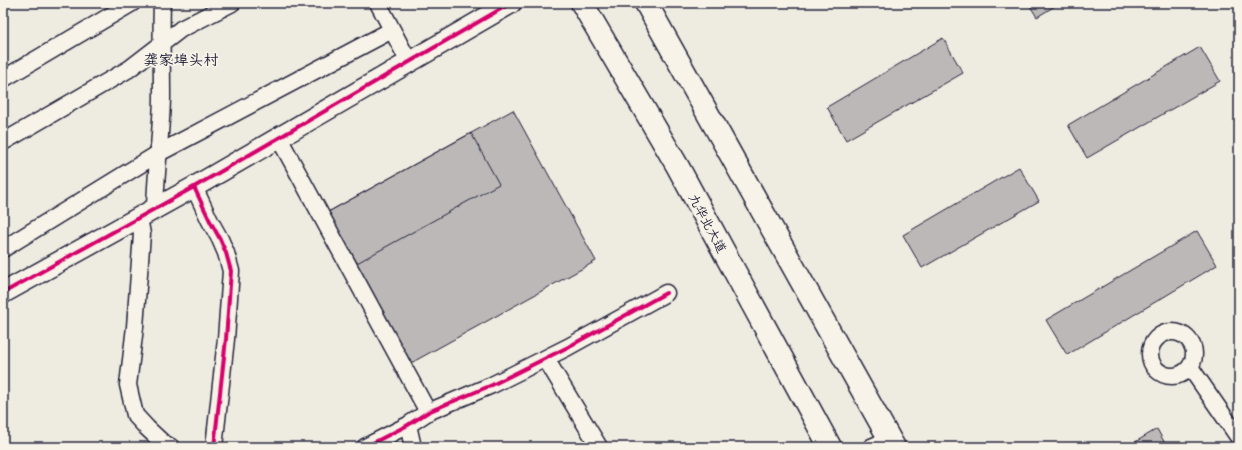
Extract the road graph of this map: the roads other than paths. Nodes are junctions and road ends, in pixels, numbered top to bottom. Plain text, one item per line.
1 (132, 3) edge
2 (162, 3) edge
3 (232, 3) edge
4 (378, 3) edge
5 (511, 3) edge
6 (582, 3) edge
7 (646, 3) edge
8 (392, 30) junction
9 (161, 46) junction
10 (409, 62) junction
11 (3, 79) edge
12 (279, 138) junction
13 (3, 142) edge
14 (159, 153) junction
15 (194, 187) junction
16 (147, 213) junction
17 (3, 249) edge
18 (3, 293) edge
19 (666, 293) dead end
20 (546, 359) junction
21 (1190, 367) dead end
22 (428, 412) junction
23 (408, 425) junction
24 (1239, 438) edge
25 (885, 444) edge
26 (171, 447) edge
27 (214, 447) edge
28 (365, 447) edge
29 (413, 447) edge
30 (600, 447) edge
31 (830, 447) edge

1 - 11 street
2 - 9 street
3 - 9 street
4 - 8 street
5 - 10 street
6 - 31 main road, 九华北大道
7 - 25 main road
8 - 10 street
8 - 14 street
9 - 13 street
9 - 14 street
10 - 12 street
12 - 15 street
12 - 22 street
14 - 16 street
14 - 17 street
15 - 16 street
15 - 27 street
16 - 18 street
16 - 26 street
19 - 20 street
20 - 22 street
20 - 30 street
21 - 24 street
22 - 23 street
23 - 28 street
23 - 29 street

